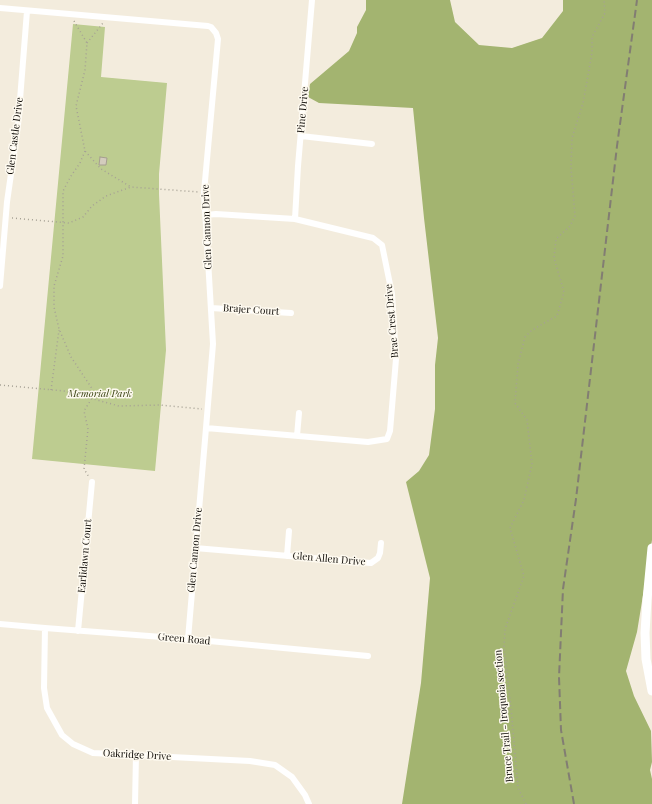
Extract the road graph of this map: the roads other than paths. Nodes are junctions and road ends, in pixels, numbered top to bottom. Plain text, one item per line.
1 (312, 0) edge
2 (0, 8) edge
3 (28, 11) junction
4 (301, 136) junction
5 (372, 144) dead end
6 (0, 202) edge
7 (7, 202) junction
8 (206, 214) junction
9 (295, 219) junction
10 (0, 286) edge
11 (211, 308) junction
12 (291, 313) dead end
13 (299, 413) dead end
14 (206, 428) junction
15 (297, 436) junction
16 (92, 482) road end
17 (289, 531) dead end
18 (381, 544) dead end
19 (195, 548) junction
20 (652, 548) edge
21 (287, 556) junction
22 (0, 624) edge
23 (45, 628) junction
24 (78, 631) junction
25 (188, 639) junction
26 (368, 656) dead end
27 (652, 691) edge
28 (136, 755) junction
29 (135, 804) edge
30 (309, 804) edge

1 - 4 street, Pine Drive
2 - 3 street, Glen Cannon Drive
3 - 7 street, Glen Castle Drive
3 - 8 street, Glen Cannon Drive
4 - 5 street
4 - 9 street, Pine Drive
6 - 7 street
7 - 10 street, Glen Castle Drive
8 - 9 street, Brae Crest Drive
8 - 11 street, Glen Cannon Drive
9 - 15 street, Brae Crest Drive
11 - 12 street, Brajer Court
11 - 14 street, Glen Cannon Drive
13 - 15 street
14 - 15 street, Brae Crest Drive
14 - 19 street, Glen Cannon Drive
16 - 24 street, Earlidawn Court
17 - 21 street, Glen Allen Drive
18 - 21 street, Glen Allen Drive
19 - 21 street, Glen Allen Drive
19 - 25 street, Glen Cannon Drive
20 - 27 main road
22 - 23 street, Green Road
23 - 24 street, Green Road
23 - 28 street, Oakridge Drive
24 - 25 street, Green Road
25 - 26 street, Green Road
28 - 29 street
28 - 30 street, Oakridge Drive

